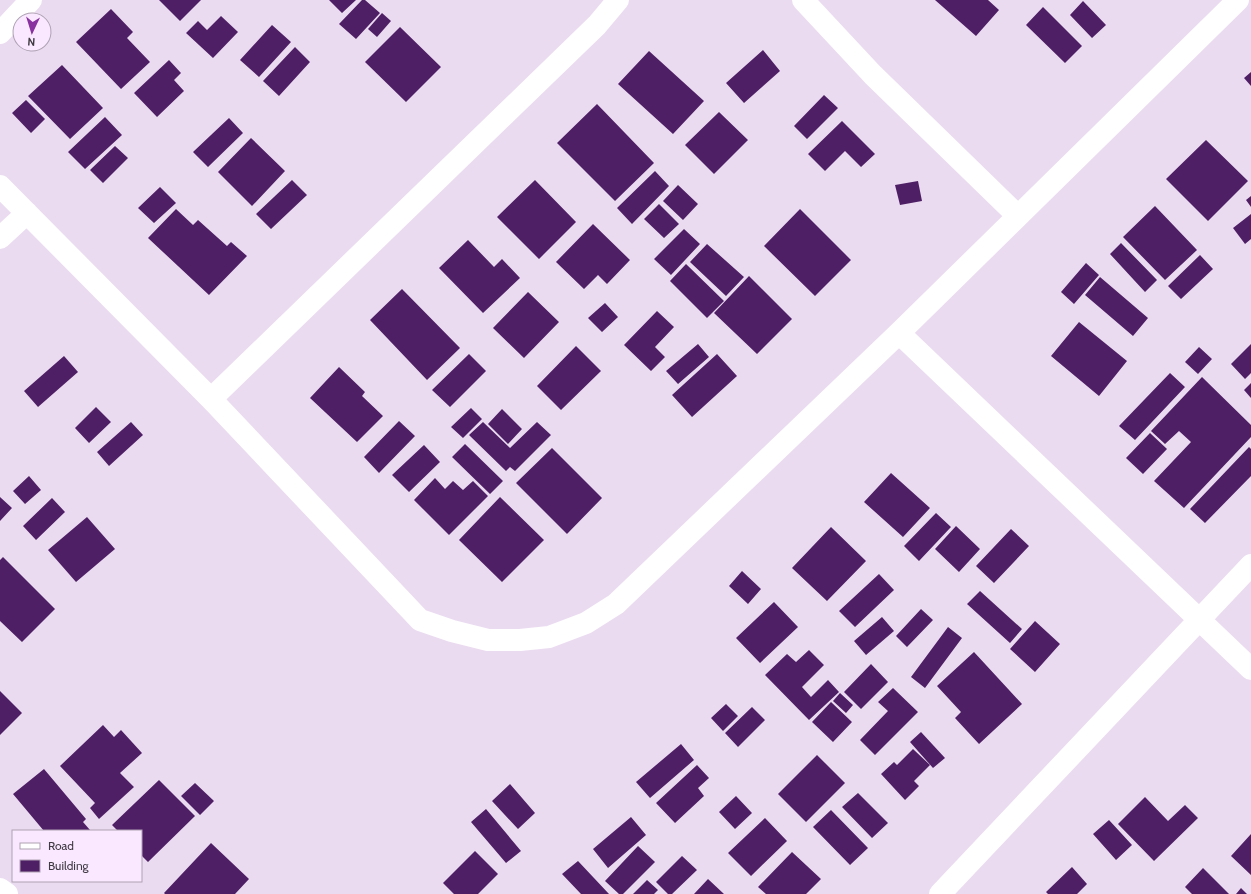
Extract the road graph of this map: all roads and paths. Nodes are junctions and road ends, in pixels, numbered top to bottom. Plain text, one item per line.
1 (31, 0) edge
2 (618, 0) edge
3 (803, 0) edge
4 (1238, 0) edge
5 (0, 33) edge
6 (0, 186) edge
7 (27, 213) junction
8 (1018, 216) junction
9 (0, 238) edge
10 (899, 333) junction
11 (211, 399) junction
12 (1251, 565) edge
13 (1198, 620) junction
14 (1251, 669) edge
15 (0, 889) edge
16 (7, 894) edge
17 (940, 894) edge

1 - 5 street
2 - 11 street
3 - 8 street
4 - 8 street
6 - 7 street
7 - 9 street
7 - 11 street
8 - 10 street
10 - 11 street
10 - 13 street
12 - 13 street
13 - 14 street
13 - 17 street
15 - 16 street

